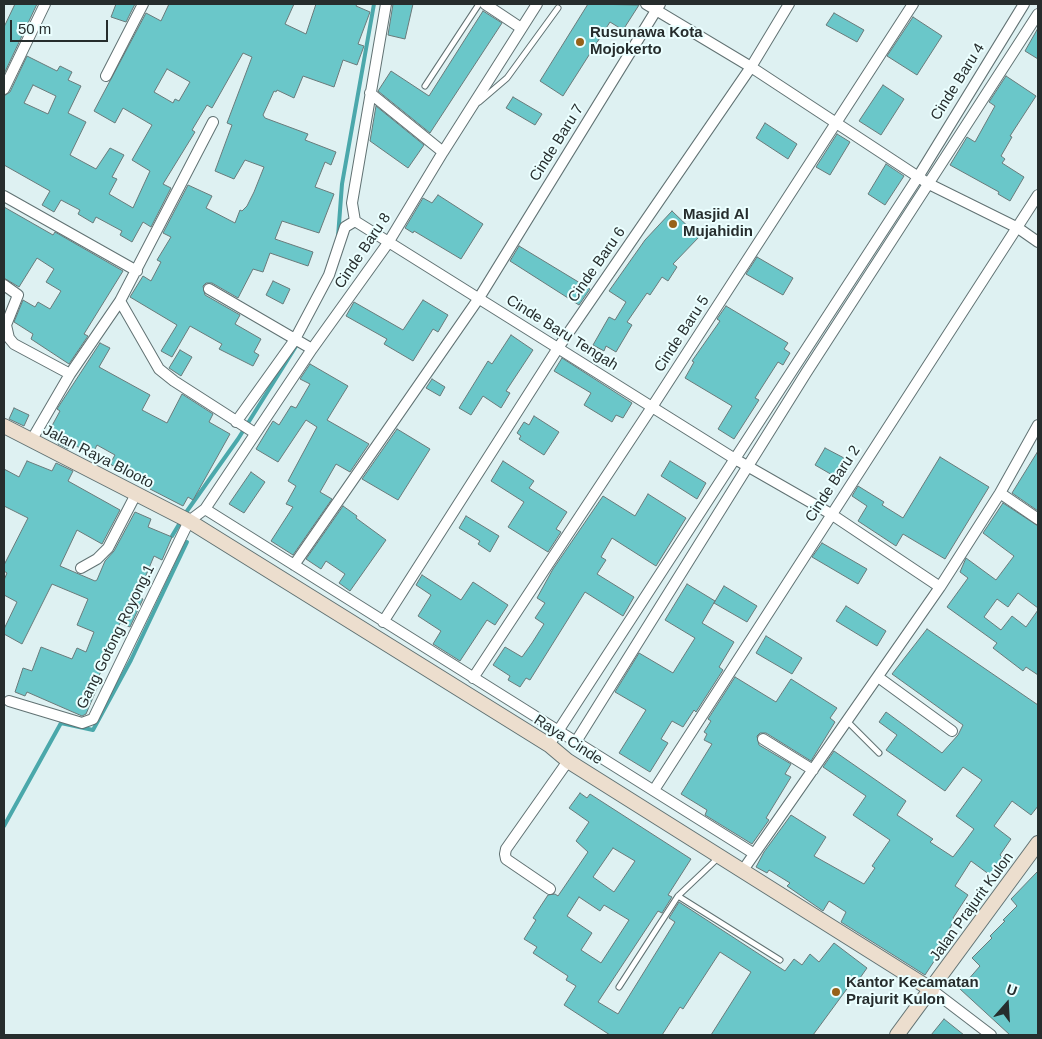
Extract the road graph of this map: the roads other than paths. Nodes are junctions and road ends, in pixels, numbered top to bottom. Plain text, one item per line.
1 (45, 4) edge
2 (143, 4) edge
3 (386, 4) edge
4 (479, 4) edge
5 (485, 4) edge
6 (537, 4) edge
7 (646, 4) edge
8 (789, 4) edge
9 (913, 4) edge
10 (1024, 4) edge
11 (659, 7) edge
12 (558, 8) dead end
13 (1038, 14) edge
14 (521, 28) junction
15 (751, 67) junction
16 (106, 76) dead end
17 (425, 86) dead end
18 (4, 89) edge
19 (370, 93) junction
20 (467, 113) junction
21 (213, 122) dead end
22 (835, 123) junction
23 (443, 152) junction
24 (918, 177) junction
25 (930, 184) junction
26 (1038, 195) edge
27 (4, 196) edge
28 (355, 221) junction
29 (1018, 228) junction
30 (1038, 242) edge
31 (388, 243) junction
32 (137, 271) junction
33 (4, 285) edge
34 (208, 289) dead end
35 (479, 298) junction
36 (120, 301) junction
37 (302, 345) junction
38 (558, 348) junction
39 (70, 374) junction
40 (652, 407) junction
41 (1038, 425) edge
42 (4, 426) edge
43 (245, 427) junction
44 (31, 441) junction
45 (735, 459) junction
46 (748, 467) junction
47 (1000, 493) junction
48 (135, 496) junction
49 (831, 514) junction
50 (192, 516) junction
51 (1038, 519) edge
52 (294, 566) junction
53 (81, 568) dead end
54 (940, 586) junction
55 (383, 622) junction
56 (878, 677) junction
57 (473, 678) junction
58 (8, 701) dead end
59 (847, 721) junction
60 (558, 731) junction
61 (952, 731) dead end
62 (763, 739) dead end
63 (576, 740) junction
64 (550, 744) junction
65 (879, 753) dead end
66 (568, 761) junction
67 (813, 770) junction
68 (654, 790) junction
69 (1038, 843) edge
70 (753, 854) junction
71 (720, 856) junction
72 (742, 870) junction
73 (550, 889) dead end
74 (678, 896) junction
75 (780, 960) dead end
76 (619, 988) dead end
77 (932, 990) junction
78 (898, 1035) edge
79 (991, 1035) edge

1 - 18 street
2 - 16 street
3 - 19 street
4 - 17 lane
5 - 14 street
6 - 14 street, Cinde Baru 8
7 - 11 street
8 - 15 street, Cinde Baru 6
9 - 22 street, Cinde Baru 5
10 - 24 street, Cinde Baru 4
11 - 15 street
11 - 35 street, Cinde Baru 7
12 - 20 lane
13 - 25 street
14 - 20 street, Cinde Baru 8
15 - 22 street
15 - 38 street, Cinde Baru 6
19 - 23 street
19 - 28 street
20 - 23 street, Cinde Baru 8
21 - 32 street
22 - 24 street
22 - 40 street, Cinde Baru 5
23 - 31 street, Cinde Baru 8
24 - 25 street
24 - 45 street, Cinde Baru 4
25 - 29 street
25 - 46 street
26 - 29 street, Cinde Baru 2
27 - 32 street
28 - 31 street, Cinde Baru Tengah
28 - 37 street
29 - 30 street
29 - 49 street, Cinde Baru 2
31 - 35 street, Cinde Baru Tengah
31 - 37 street, Cinde Baru 8
32 - 36 street
33 - 39 street
34 - 37 street
35 - 38 street, Cinde Baru Tengah
35 - 52 street, Cinde Baru 7
36 - 39 street
36 - 43 street
37 - 43 street, Cinde Baru 8
37 - 43 street
38 - 40 street, Cinde Baru Tengah
38 - 55 street, Cinde Baru 6
39 - 44 street
40 - 45 street, Cinde Baru Tengah
40 - 57 street, Cinde Baru 5
41 - 47 street
42 - 44 street, Jalan Raya Blooto
43 - 50 street, Cinde Baru 8
44 - 48 street, Jalan Raya Blooto
45 - 46 street, Cinde Baru Tengah
45 - 60 street, Cinde Baru 4
46 - 49 street, Cinde Baru Tengah
46 - 63 street
47 - 51 street
47 - 54 street
48 - 50 street, Jalan Raya Blooto
48 - 53 street
49 - 54 street, Cinde Baru Tengah
49 - 68 street, Cinde Baru 2
50 - 52 street, Raya Cinde
50 - 58 street, Gang Gotong Royong.1
50 - 64 street, Raya Cinde
52 - 55 street, Raya Cinde
54 - 56 street
55 - 57 street, Raya Cinde
56 - 59 street
56 - 61 street
57 - 60 street, Raya Cinde
59 - 65 lane
59 - 67 street
60 - 63 street, Raya Cinde
60 - 64 street, Cinde Baru 4
62 - 67 street
63 - 68 street, Raya Cinde
64 - 66 street, Raya Cinde
66 - 71 street, Raya Cinde
66 - 73 street
67 - 70 street
68 - 70 street, Raya Cinde
69 - 77 street, Jalan Prajurit Kulon
70 - 72 street
71 - 72 street, Raya Cinde
71 - 74 lane
72 - 77 street, Raya Cinde
74 - 75 lane
74 - 76 lane
77 - 78 street, Jalan Prajurit Kulon
77 - 79 street

